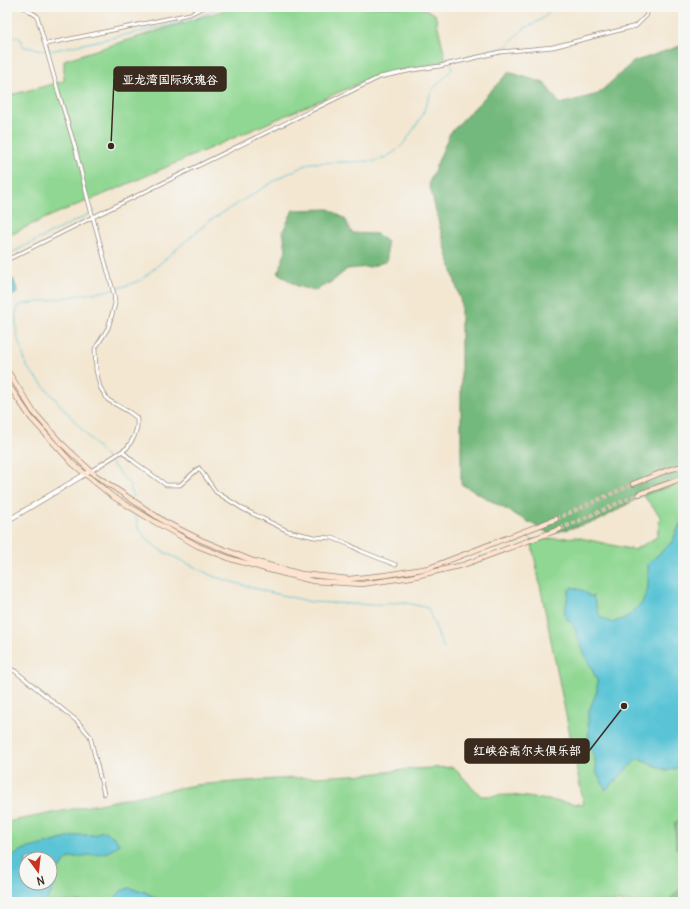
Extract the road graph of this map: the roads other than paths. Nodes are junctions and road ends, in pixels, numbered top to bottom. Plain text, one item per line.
1 (23, 7) edge
2 (204, 7) edge
3 (645, 7) edge
4 (46, 44) junction
5 (93, 217) junction
6 (7, 260) edge
7 (7, 370) edge
8 (7, 383) edge
9 (122, 451) junction
10 (683, 466) edge
11 (91, 471) joint
12 (85, 474) junction
13 (683, 478) edge
14 (632, 484) tunnel mouth
15 (639, 494) tunnel mouth
16 (556, 519) tunnel mouth
17 (7, 521) edge
18 (560, 529) tunnel mouth
19 (192, 536) junction
20 (189, 541) junction
21 (212, 544) junction
22 (210, 551) junction
23 (396, 565) dead end
24 (7, 667) edge
25 (104, 794) dead end

1 - 4 street
2 - 4 street
3 - 5 street
4 - 5 street
5 - 6 street
5 - 9 street
7 - 19 main road
8 - 12 main road
9 - 11 street
9 - 23 street
10 - 14 main road
11 - 12 street
12 - 17 street
12 - 20 main road
13 - 15 main road
16 - 21 main road
18 - 22 main road
19 - 20 main road
19 - 21 main road
20 - 22 main road
21 - 22 main road
24 - 25 street

